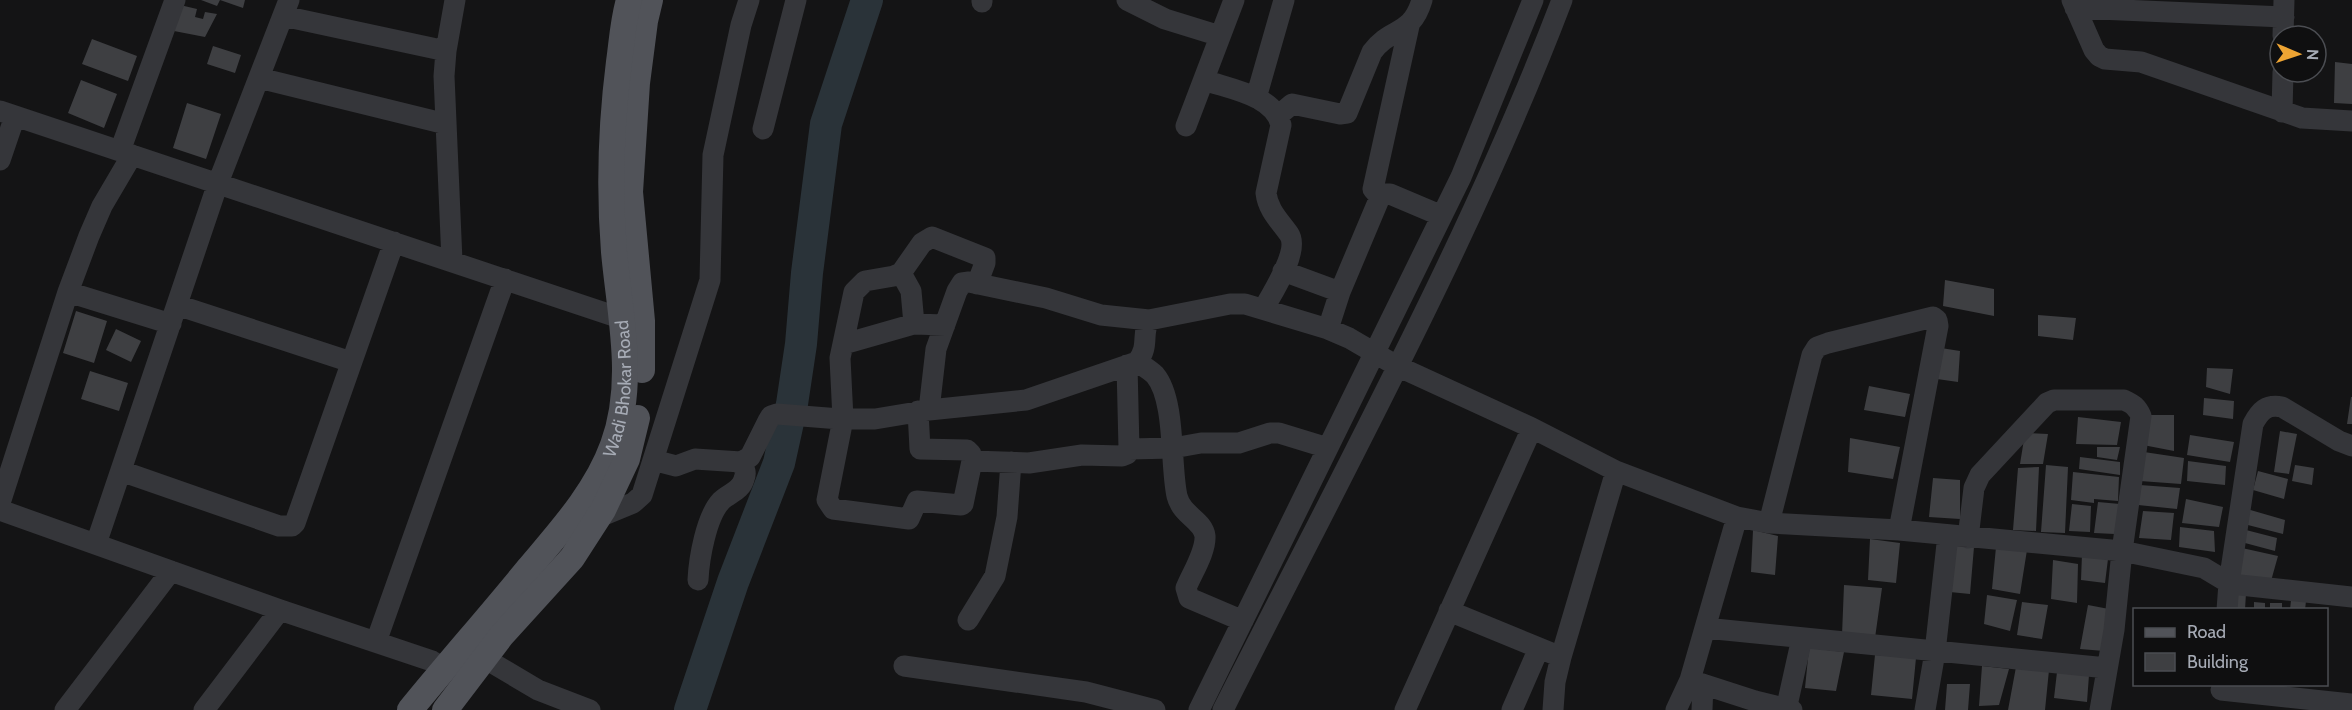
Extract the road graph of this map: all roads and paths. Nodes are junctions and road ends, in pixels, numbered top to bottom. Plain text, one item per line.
1 (175, 0) edge
2 (455, 0) edge
3 (629, 0) edge
4 (650, 0) edge
5 (749, 0) edge
6 (796, 0) edge
7 (1127, 0) edge
8 (1234, 0) edge
9 (1284, 0) edge
10 (1422, 0) edge
11 (2074, 4) edge
12 (1531, 5) edge
13 (2212, 7) edge
14 (286, 8) edge
15 (1558, 9) edge
16 (2284, 18) edge
17 (1409, 26) junction
18 (1220, 36) junction
19 (446, 51) junction
20 (259, 78) junction
21 (1204, 81) junction
22 (2283, 84) edge
23 (1256, 98) junction
24 (2282, 112) junction
25 (7, 113) edge
26 (1279, 115) junction
27 (2352, 121) edge
28 (446, 124) junction
29 (1186, 126) dead end
30 (764, 129) dead end
31 (1474, 146) junction
32 (126, 153) junction
33 (1497, 155) junction
34 (0, 160) edge
35 (218, 183) junction
36 (1380, 197) junction
37 (1442, 216) junction
38 (394, 242) junction
39 (452, 261) junction
40 (1283, 271) junction
41 (901, 273) junction
42 (505, 279) junction
43 (977, 284) junction
44 (68, 292) junction
45 (1340, 292) junction
46 (1264, 308) junction
47 (174, 314) junction
48 (632, 320) junction
49 (1149, 320) junction
50 (914, 324) junction
51 (945, 325) junction
52 (1328, 329) junction
53 (844, 344) junction
54 (1375, 352) junction
55 (351, 362) junction
56 (1132, 364) junction
57 (1397, 366) junction
58 (924, 411) junction
59 (842, 419) junction
60 (1532, 428) junction
61 (2352, 446) edge
62 (1173, 448) junction
63 (1328, 448) junction
64 (1129, 449) junction
65 (653, 460) junction
66 (972, 461) junction
67 (741, 462) junction
68 (1011, 462) junction
69 (121, 471) junction
70 (1616, 471) junction
71 (0, 503) edge
72 (0, 510) edge
73 (599, 517) junction
74 (1737, 517) junction
75 (1768, 523) junction
76 (1899, 530) junction
77 (1958, 537) junction
78 (96, 544) junction
79 (2122, 551) junction
80 (171, 571) junction
81 (698, 580) dead end
82 (2229, 583) junction
83 (2352, 597) edge
84 (2227, 608) edge
85 (280, 610) junction
86 (1449, 611) junction
87 (968, 620) dead end
88 (1243, 621) junction
89 (1705, 628) junction
90 (1802, 638) junction
91 (376, 642) junction
92 (1539, 648) junction
93 (1935, 652) junction
94 (1561, 657) junction
95 (484, 658) junction
96 (904, 666) dead end
97 (2107, 668) junction
98 (438, 677) junction
99 (1697, 682) junction
100 (2221, 695) edge
101 (2352, 704) edge
102 (2319, 705) edge
103 (453, 707) edge
104 (65, 710) edge
105 (204, 710) edge
106 (410, 710) edge
107 (590, 710) edge
108 (1155, 710) edge
109 (1199, 710) edge
110 (1223, 710) edge
111 (1405, 710) edge
112 (1512, 710) edge
113 (1553, 710) edge
114 (1676, 710) edge
115 (1702, 710) edge
116 (1788, 710) edge
117 (1925, 710) edge
118 (2100, 710) edge

1 - 32 street
2 - 19 street
3 - 48 main road, Wadi Bhokar Road
4 - 48 main road, Wadi Bhokar Road
5 - 65 street
6 - 30 street
7 - 18 street
8 - 18 street
9 - 23 street
10 - 17 street
11 - 13 street
11 - 24 street
12 - 15 street
12 - 31 street
13 - 16 street
14 - 19 street
14 - 20 street
15 - 33 street
17 - 26 street
17 - 36 street
18 - 21 street
19 - 28 street
20 - 28 street
20 - 35 street
21 - 23 street
21 - 29 street
22 - 24 street
23 - 26 street
24 - 27 street
25 - 32 street
25 - 34 street
26 - 40 street
28 - 39 street
31 - 33 street
31 - 37 street
32 - 35 street
32 - 44 street
33 - 57 street
35 - 38 street
35 - 47 street
36 - 37 street
36 - 45 street
37 - 54 street
38 - 39 street
38 - 55 street
39 - 42 street
40 - 45 street
40 - 46 street
41 - 43 street
41 - 50 street
41 - 53 street
42 - 48 street
42 - 91 street
43 - 49 street
43 - 51 street
44 - 47 street
44 - 71 street
45 - 52 street
46 - 49 street
46 - 52 street
47 - 55 street
47 - 69 street
48 - 73 main road, Wadi Bhokar Road
48 - 98 main road, Wadi Bhokar Road
49 - 56 street
50 - 51 street
50 - 53 street
51 - 58 street
52 - 54 street
53 - 59 street
54 - 57 street
54 - 63 street
55 - 69 street
56 - 58 street
56 - 62 street
56 - 64 street
57 - 60 street
57 - 110 street
58 - 59 street
58 - 66 street
59 - 66 street
59 - 67 street
60 - 70 street
60 - 86 street
61 - 82 street
62 - 63 street
62 - 64 street
62 - 88 street
63 - 88 street
64 - 68 street
65 - 67 street
65 - 73 street
66 - 68 street
67 - 81 street
68 - 87 street
69 - 78 street
70 - 74 street
70 - 94 street
72 - 78 street
73 - 95 main road, Wadi Bhokar Road
74 - 75 street
74 - 89 street
75 - 76 street
75 - 76 street
76 - 77 street
77 - 79 street
77 - 79 street
77 - 93 street
78 - 80 street
79 - 82 street
79 - 97 street
80 - 85 street
80 - 104 street
82 - 83 street
82 - 84 street
85 - 91 street
85 - 105 street
86 - 92 street
86 - 111 street
88 - 109 street
89 - 90 street
89 - 99 street
90 - 93 street
90 - 116 street
91 - 98 street
92 - 94 street
92 - 112 street
93 - 97 street
93 - 117 street
94 - 113 street
95 - 103 main road, Wadi Bhokar Road
95 - 107 street
96 - 108 street
97 - 118 street
98 - 103 street
98 - 106 main road, Wadi Bhokar Road
99 - 114 street
99 - 115 street
99 - 116 street
100 - 102 street
101 - 102 street

